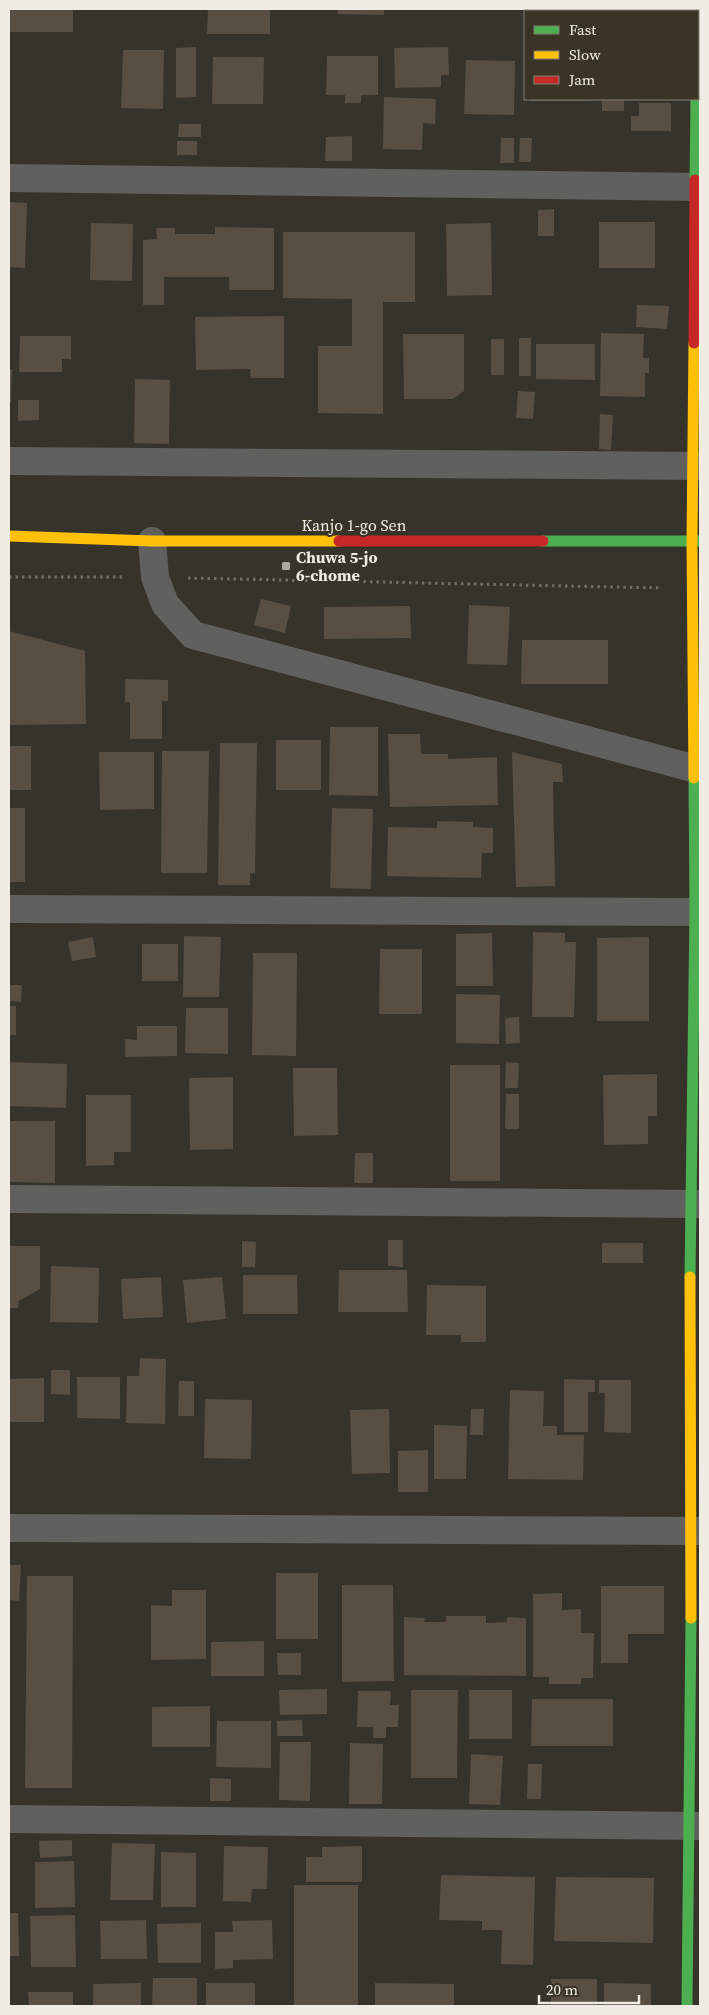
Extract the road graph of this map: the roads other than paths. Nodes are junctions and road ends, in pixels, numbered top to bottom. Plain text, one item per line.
1 (696, 100) edge
2 (9, 178) edge
3 (697, 187) edge
4 (9, 462) edge
5 (697, 466) edge
6 (9, 536) edge
7 (152, 541) junction
8 (696, 542) edge
9 (697, 769) edge
10 (9, 909) edge
11 (695, 912) junction
12 (9, 1199) edge
13 (695, 1204) edge
14 (9, 1528) edge
15 (696, 1531) edge
16 (9, 1819) edge
17 (694, 1826) edge
18 (687, 2006) edge

1 - 3 street
2 - 3 street
3 - 5 street
4 - 5 street
5 - 8 street
6 - 7 street, Kanjo 1-go Sen
7 - 8 street, Kanjo 1-go Sen
7 - 9 street
8 - 9 street
9 - 11 street
10 - 11 street
11 - 13 street
12 - 13 street
13 - 15 street
14 - 15 street
15 - 17 street
16 - 17 street
17 - 18 street

